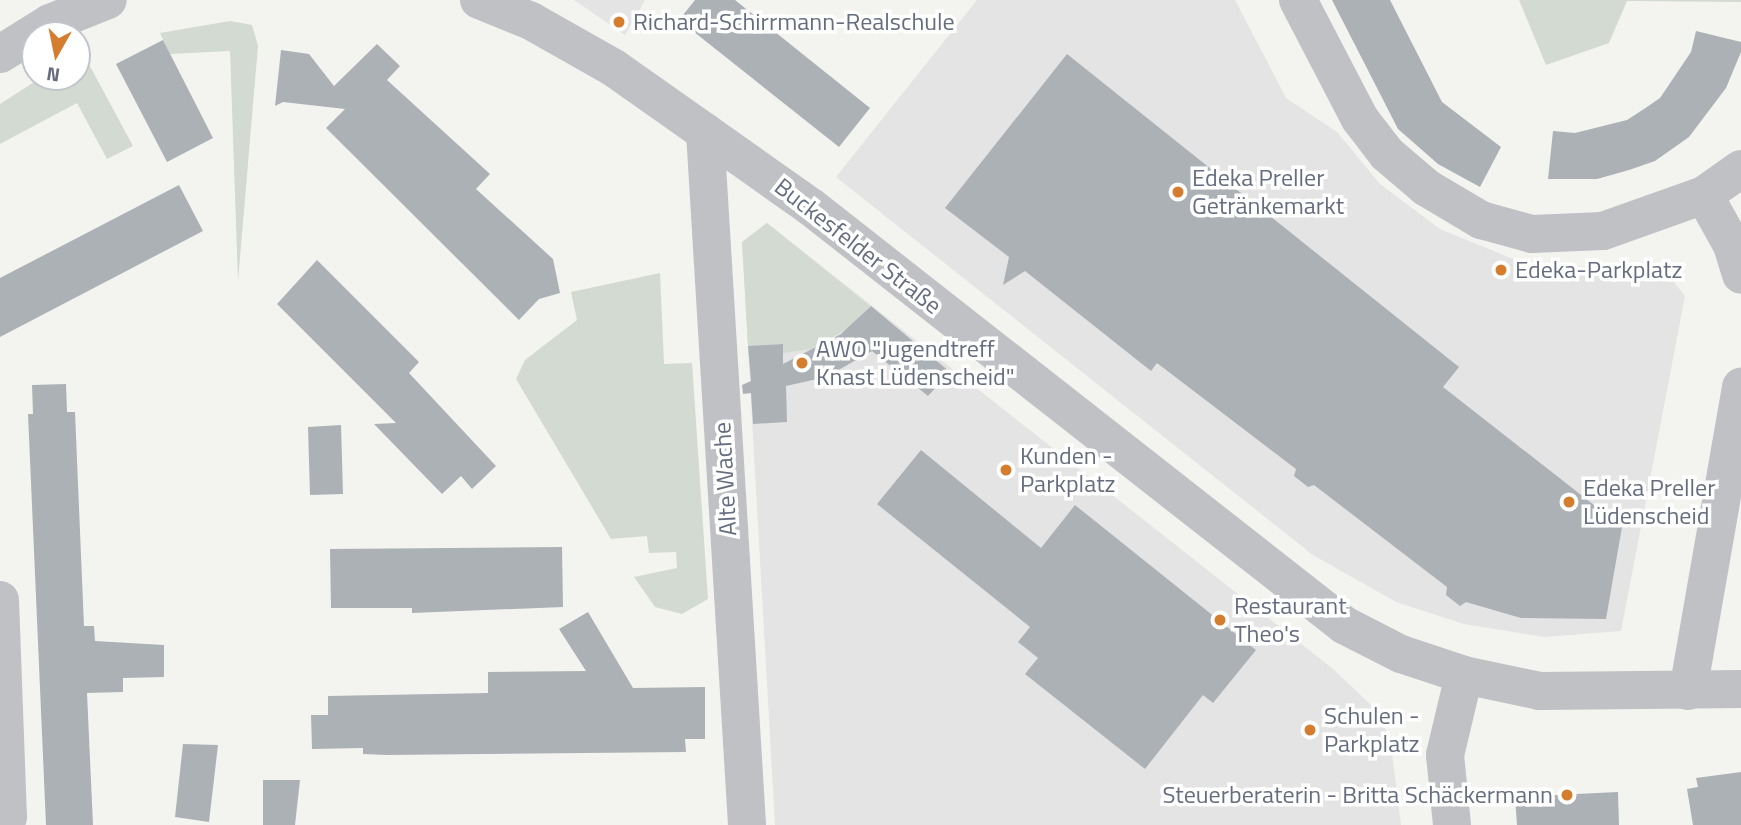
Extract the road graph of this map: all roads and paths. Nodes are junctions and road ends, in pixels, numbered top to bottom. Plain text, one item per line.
1 (108, 0) edge
2 (479, 0) edge
3 (1298, 0) edge
4 (0, 54) edge
5 (705, 132) junction
6 (1741, 169) edge
7 (1704, 195) junction
8 (1741, 275) edge
9 (1741, 387) edge
10 (0, 600) edge
11 (1464, 675) junction
12 (1741, 689) edge
13 (1688, 691) junction
14 (1, 825) edge
15 (747, 825) edge
16 (1452, 825) edge

1 - 4 street
2 - 5 street, Buckesfelder Straße
3 - 7 street
5 - 11 street, Buckesfelder Straße
5 - 15 street, Alte Wache
6 - 7 street
7 - 8 street
9 - 13 street
10 - 14 street
11 - 13 street, Buckesfelder Straße
11 - 16 street
12 - 13 street, Buckesfelder Straße

